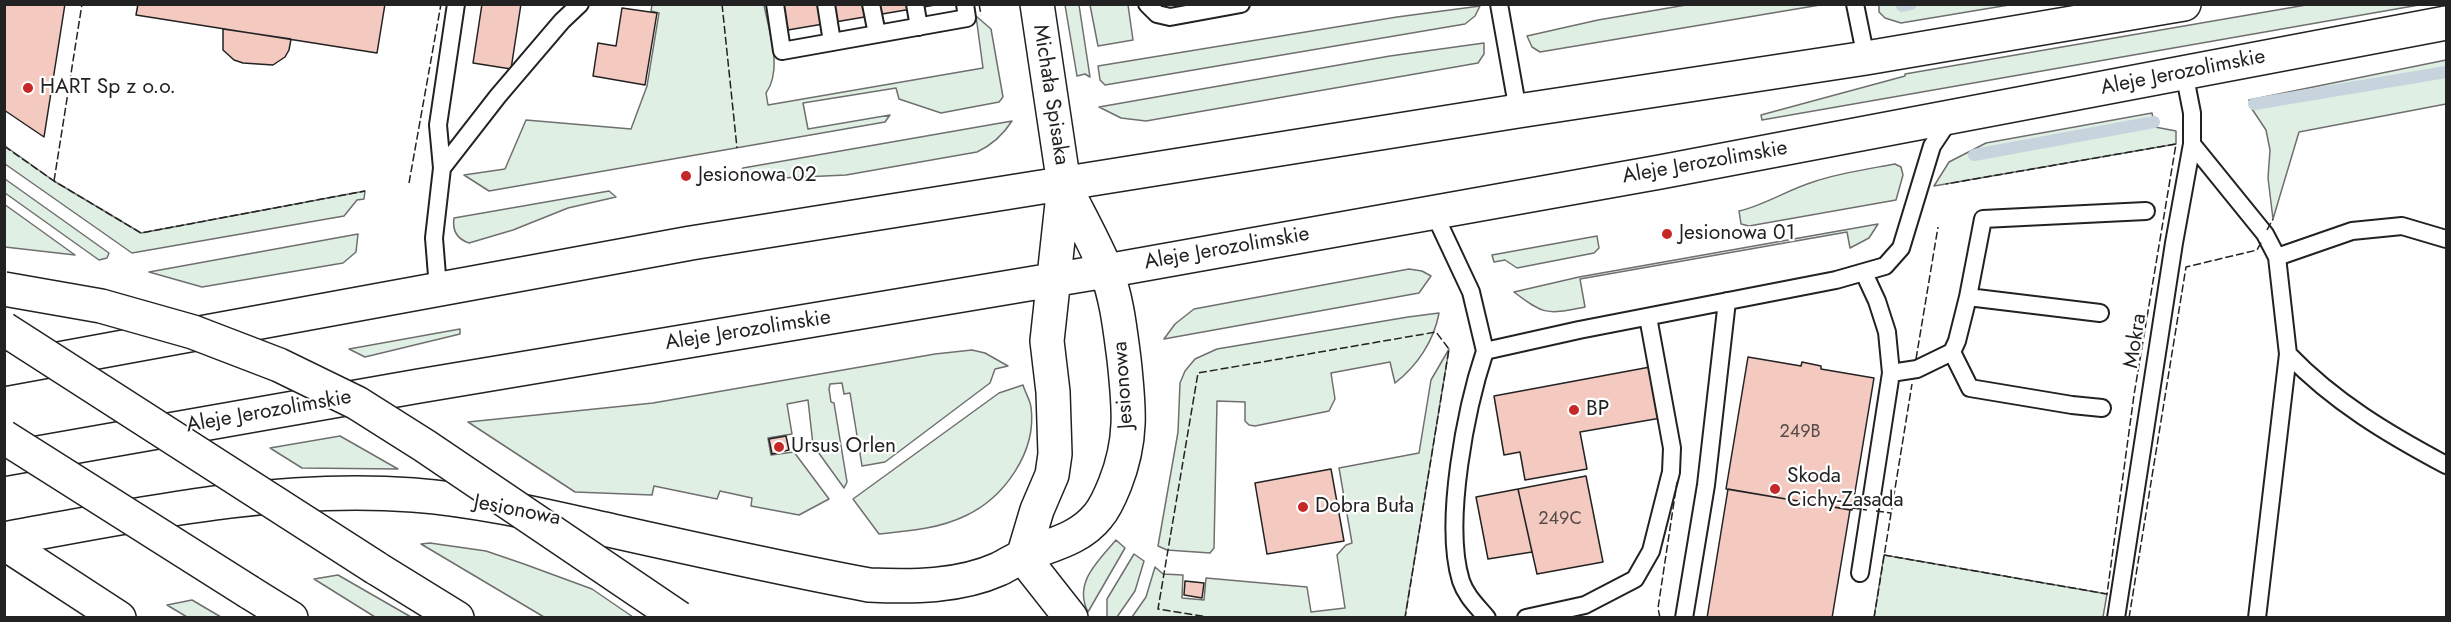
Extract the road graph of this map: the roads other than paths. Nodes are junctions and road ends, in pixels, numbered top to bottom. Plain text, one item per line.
1 (456, 4) edge
2 (580, 4) edge
3 (775, 4) edge
4 (826, 4) edge
5 (872, 4) edge
6 (915, 4) edge
7 (965, 4) edge
8 (1036, 4) edge
9 (1147, 4) edge
10 (1241, 4) edge
11 (1498, 4) edge
12 (1855, 4) edge
13 (2184, 4) edge
14 (2446, 23) edge
15 (919, 27) junction
16 (877, 34) junction
17 (832, 42) junction
18 (1866, 58) junction
19 (2184, 72) junction
20 (1518, 111) junction
21 (1951, 118) junction
22 (2192, 144) junction
23 (442, 168) junction
24 (1064, 185) junction
25 (1433, 211) junction
26 (2146, 211) dead end
27 (2446, 239) edge
28 (2277, 257) junction
29 (1106, 271) junction
30 (1864, 273) junction
31 (1053, 280) junction
32 (438, 288) junction
33 (4, 289) edge
34 (1968, 297) junction
35 (1727, 301) junction
36 (2100, 313) dead end
37 (1648, 317) junction
38 (4, 329) edge
39 (1485, 351) junction
40 (1952, 352) junction
41 (2288, 354) junction
42 (4, 369) edge
43 (1891, 373) junction
44 (2102, 408) dead end
45 (4, 437) edge
46 (4, 459) edge
47 (2446, 465) edge
48 (4, 538) edge
49 (4, 543) edge
50 (1023, 557) junction
51 (1860, 573) dead end
52 (116, 616) edge
53 (291, 618) edge
54 (457, 618) edge
55 (679, 618) edge
56 (1071, 618) edge
57 (1487, 618) edge
58 (1526, 618) edge
59 (1684, 618) edge
60 (2116, 618) edge
61 (2257, 618) edge

1 - 23 lane
2 - 23 lane
3 - 17 lane
4 - 17 lane
5 - 16 lane
6 - 15 lane
7 - 15 lane
8 - 24 main road, Michała Spisaka
9 - 10 lane
11 - 20 lane
12 - 18 lane
13 - 18 main road
14 - 19 main road, Aleje Jerozolimskie
15 - 16 lane
16 - 17 lane
18 - 20 main road
19 - 21 main road, Aleje Jerozolimskie
19 - 22 lane, Mokra
20 - 24 main road
21 - 25 main road, Aleje Jerozolimskie
21 - 30 lane
22 - 28 lane
22 - 60 lane, Mokra
23 - 32 lane
24 - 29 main road, Michała Spisaka
24 - 31 main road, Michała Spisaka
24 - 32 main road
25 - 29 main road, Aleje Jerozolimskie
25 - 39 lane
26 - 34 lane
27 - 28 lane
28 - 41 lane
29 - 31 main road, Aleje Jerozolimskie
29 - 50 main road, Jesionowa
30 - 35 lane
30 - 43 lane
31 - 46 main road, Aleje Jerozolimskie
31 - 50 main road
32 - 42 main road
33 - 55 main road, bridge
34 - 36 lane
34 - 40 lane
35 - 37 lane
35 - 59 lane
37 - 39 lane
37 - 58 lane
38 - 54 main road, bridge
39 - 57 lane
40 - 43 lane
40 - 44 lane
41 - 47 lane
41 - 61 lane
43 - 51 lane
45 - 53 main road, bridge
48 - 50 main road, Jesionowa
49 - 52 main road
50 - 56 main road

